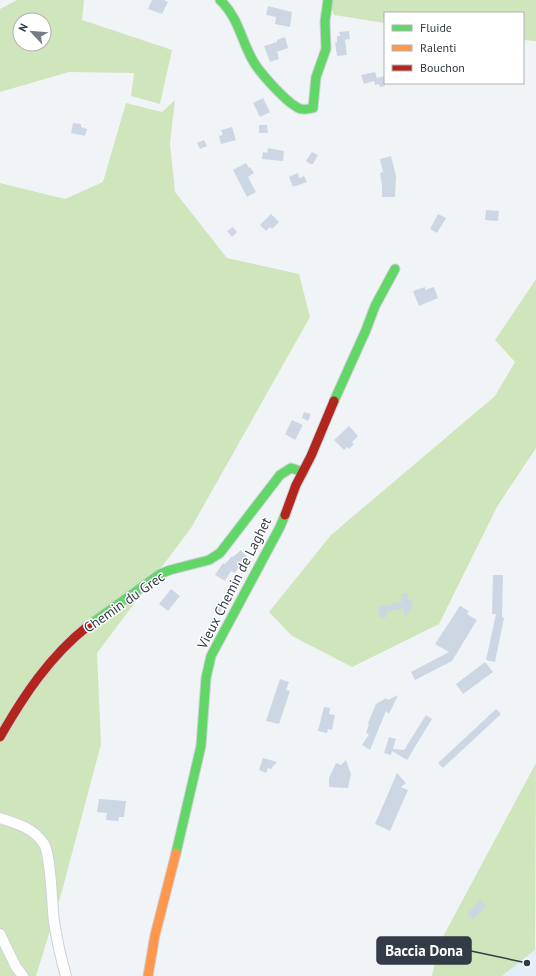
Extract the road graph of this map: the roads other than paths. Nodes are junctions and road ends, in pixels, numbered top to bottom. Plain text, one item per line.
1 (220, 0) edge
2 (328, 0) edge
3 (395, 269) dead end
4 (303, 472) junction
5 (0, 737) edge
6 (0, 818) edge
7 (0, 934) edge
8 (23, 976) edge
9 (66, 976) edge
10 (148, 976) edge

1 - 2 street
3 - 4 street, Vieux Chemin de Laghet
4 - 5 street, Chemin du Grec
4 - 10 street, Vieux Chemin de Laghet
6 - 9 street
7 - 8 street

